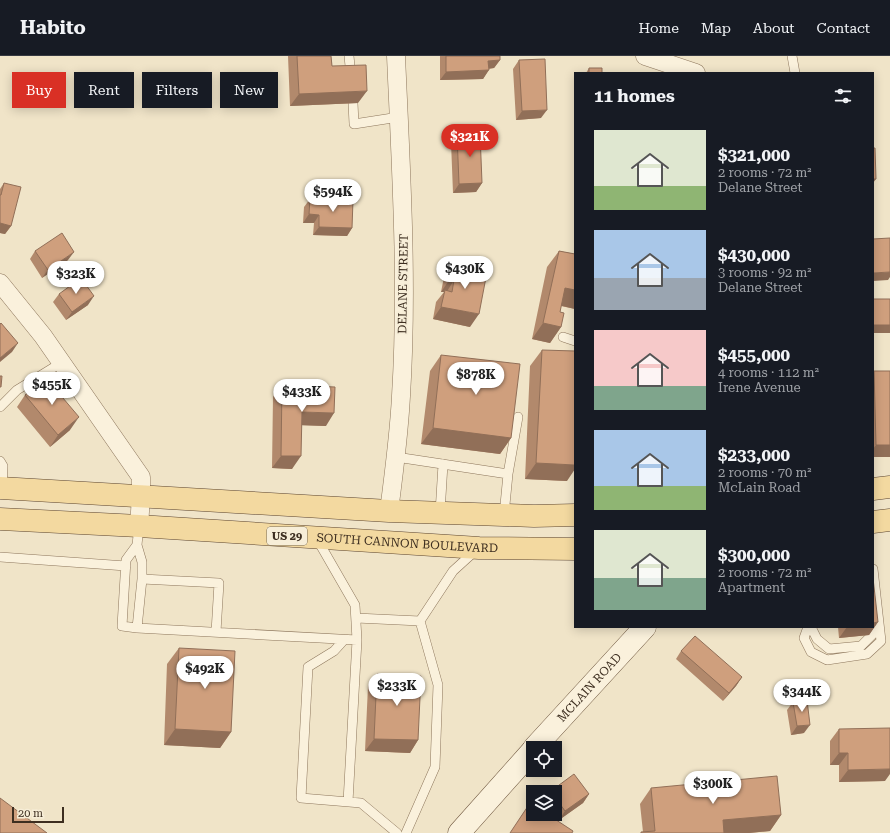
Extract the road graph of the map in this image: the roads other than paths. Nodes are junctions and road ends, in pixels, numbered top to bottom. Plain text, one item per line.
1 (349, 56) edge
2 (396, 56) edge
3 (645, 56) edge
4 (792, 56) edge
5 (693, 72) edge
6 (795, 72) edge
7 (351, 78) edge
8 (353, 103) edge
9 (399, 117) junction
10 (0, 283) edge
11 (563, 337) edge
12 (574, 341) edge
13 (61, 363) junction
14 (0, 407) edge
15 (518, 418) dead end
16 (396, 457) junction
17 (0, 461) edge
18 (443, 464) junction
19 (508, 474) junction
20 (890, 487) edge
21 (1, 488) edge
22 (874, 489) edge
23 (142, 497) junction
24 (389, 511) junction
25 (440, 513) junction
26 (574, 514) edge
27 (504, 515) junction
28 (0, 519) edge
29 (890, 520) edge
30 (874, 522) edge
31 (138, 536) junction
32 (316, 538) junction
33 (479, 548) junction
34 (574, 549) edge
35 (0, 557) edge
36 (126, 566) junction
37 (874, 578) edge
38 (142, 579) junction
39 (356, 618) junction
40 (420, 621) junction
41 (137, 628) junction
42 (643, 628) edge
43 (808, 628) edge
44 (812, 628) edge
45 (872, 628) edge
46 (216, 632) junction
47 (344, 640) junction
48 (357, 640) junction
49 (541, 741) edge
50 (526, 758) edge
51 (348, 802) junction
52 (397, 833) edge
53 (406, 833) edge
54 (458, 833) edge

1 - 7 lane
2 - 9 street, DELANE STREET
3 - 5 street
4 - 6 lane
8 - 9 lane
9 - 16 street, DELANE STREET
10 - 13 street
11 - 12 lane
13 - 14 lane
13 - 23 street
15 - 19 lane
16 - 18 lane
16 - 24 street, DELANE STREET
17 - 21 lane
18 - 19 lane
18 - 25 lane
19 - 27 lane
20 - 22 main road
21 - 23 main road
23 - 24 main road
23 - 31 street
24 - 25 main road
25 - 27 main road
26 - 27 main road
28 - 31 main road, SOUTH CANNON BOULEVARD / US 29
29 - 30 main road
31 - 32 main road, SOUTH CANNON BOULEVARD / US 29
31 - 36 lane
31 - 38 lane
32 - 33 main road, SOUTH CANNON BOULEVARD / US 29
32 - 39 lane
33 - 34 main road, SOUTH CANNON BOULEVARD / US 29
33 - 40 lane
35 - 36 lane
36 - 41 lane
37 - 43 lane
38 - 41 lane
38 - 46 lane
39 - 40 lane
39 - 48 lane
40 - 53 lane
41 - 46 lane
42 - 49 street, MCLAIN ROAD
44 - 45 lane
46 - 47 lane
47 - 48 lane
47 - 51 lane
48 - 51 lane
50 - 54 street, MCLAIN ROAD
51 - 52 lane

